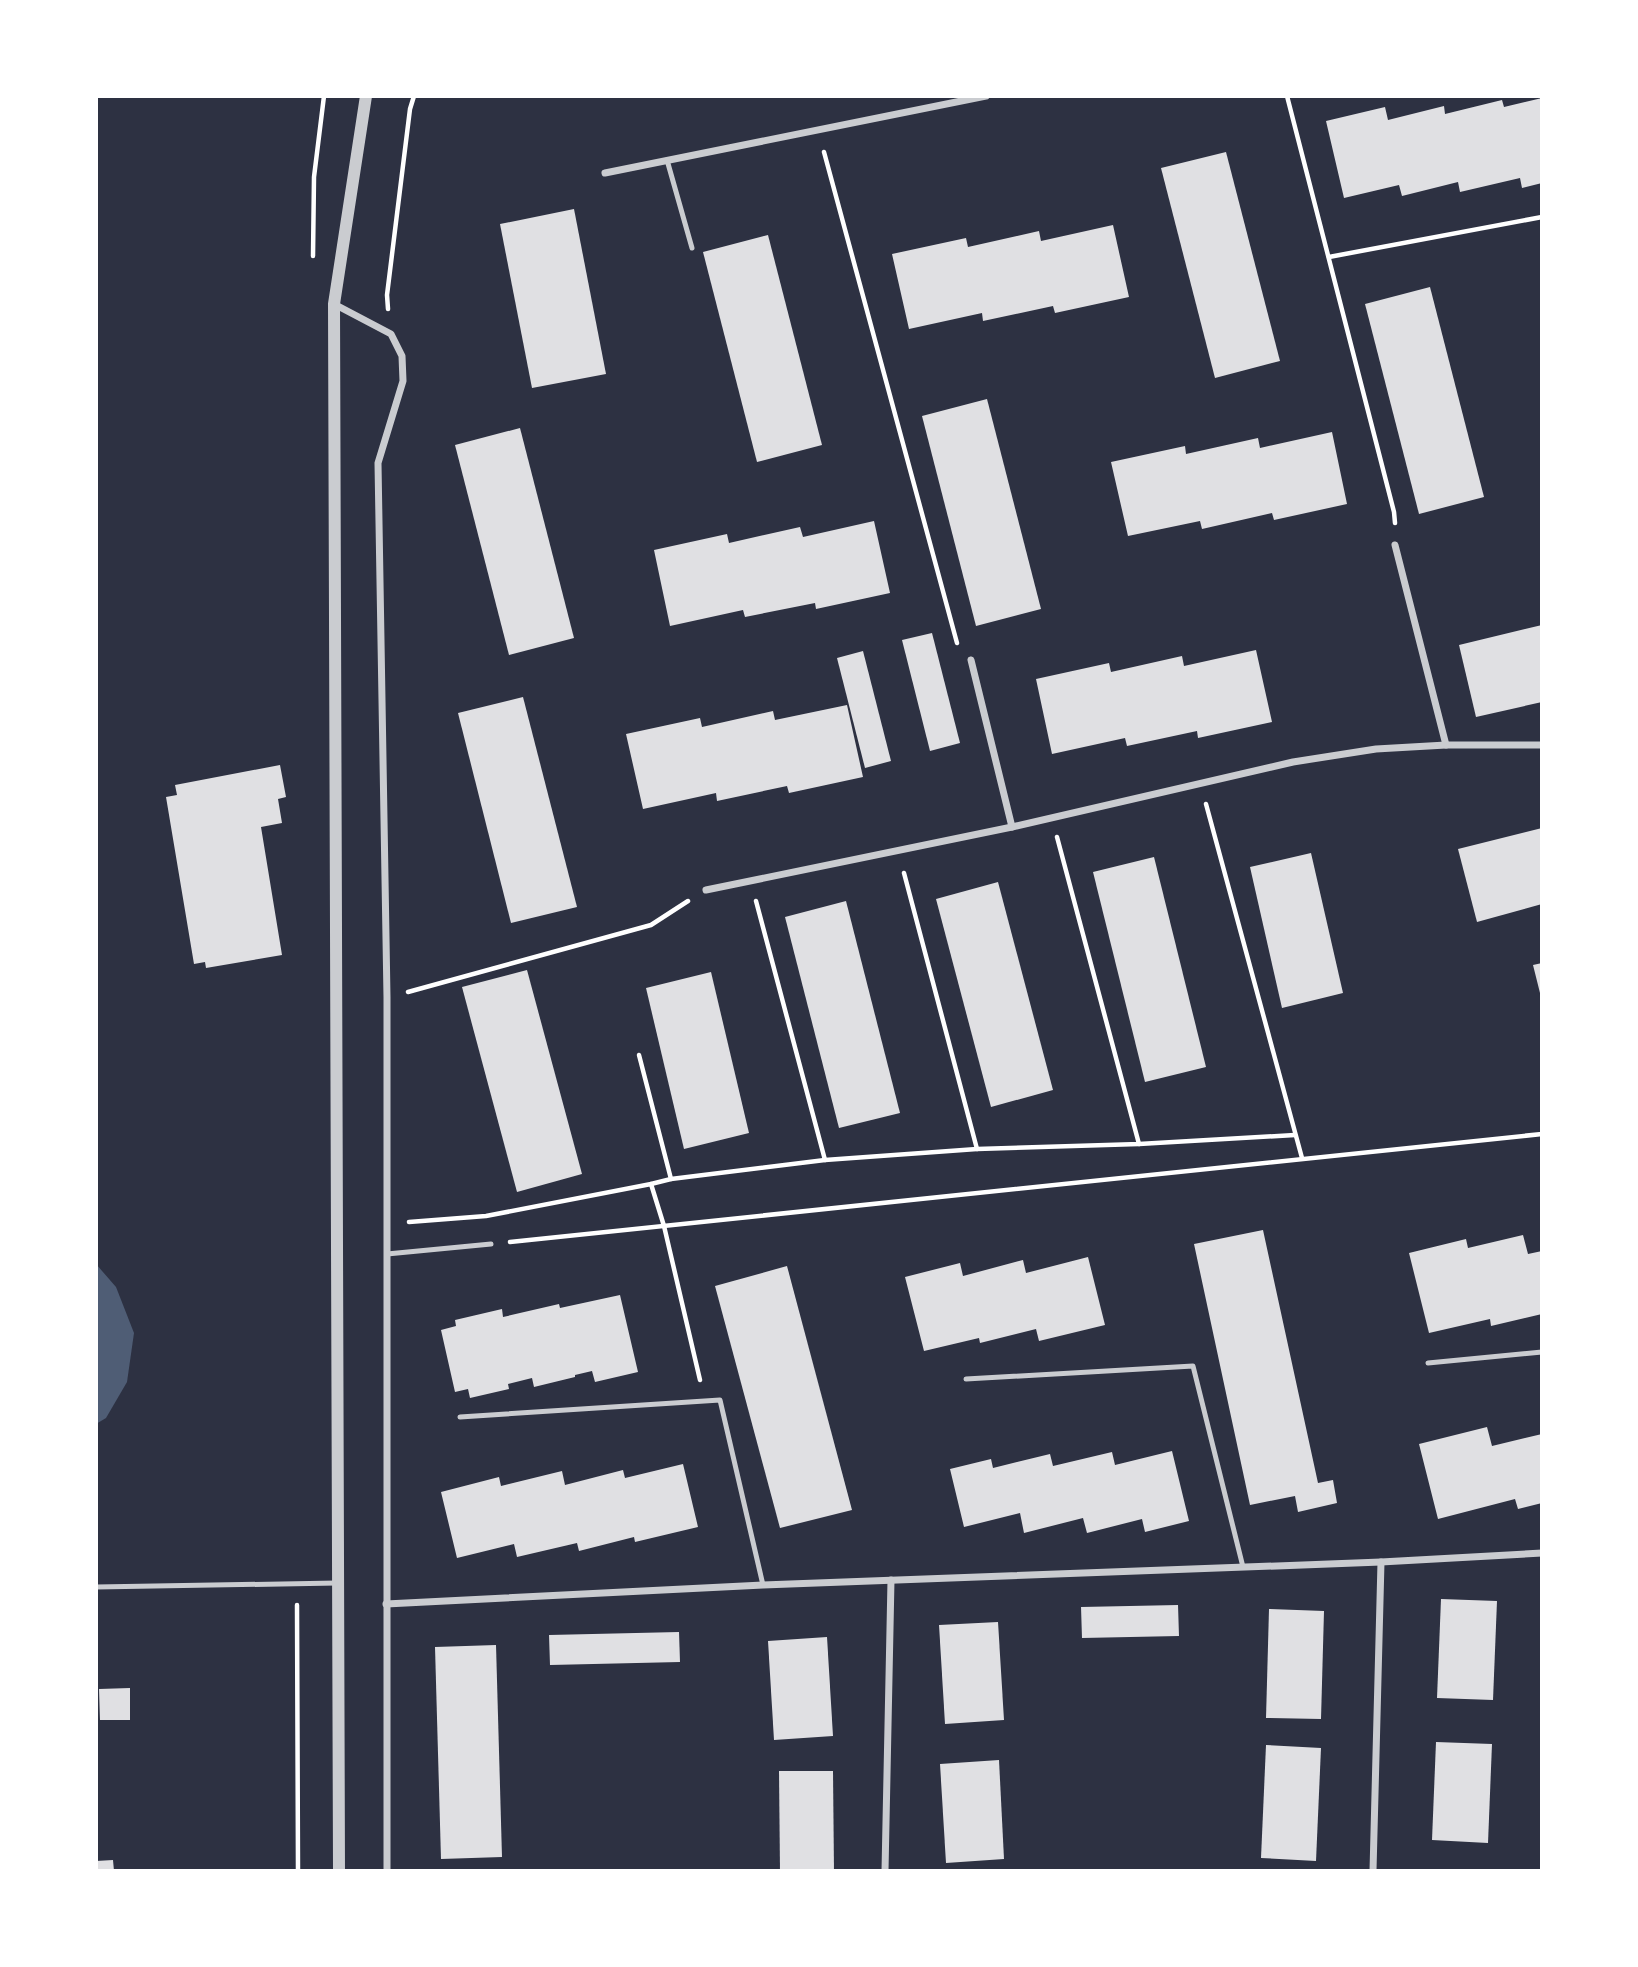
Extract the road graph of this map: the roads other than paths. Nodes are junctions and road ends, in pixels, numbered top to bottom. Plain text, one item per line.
1 (366, 96) edge
2 (986, 96) edge
3 (667, 160) junction
4 (605, 173) dead end
5 (692, 248) dead end
6 (334, 304) junction
7 (1395, 545) road end
8 (971, 660) road end
9 (1446, 745) junction
10 (1542, 745) edge
11 (1012, 827) junction
12 (706, 890) road end
13 (491, 1244) road end
14 (387, 1254) junction
15 (1542, 1352) edge
16 (1428, 1363) dead end
17 (966, 1379) dead end
18 (460, 1417) dead end
19 (1542, 1553) edge
20 (1381, 1562) junction
21 (1243, 1567) junction
22 (891, 1580) junction
23 (337, 1583) junction
24 (763, 1585) junction
25 (96, 1587) edge
26 (386, 1604) junction
27 (339, 1871) edge
28 (387, 1871) edge
29 (885, 1871) edge
30 (1373, 1871) edge

1 - 6 street
2 - 3 street
3 - 4 street
3 - 5 lane
6 - 14 street
6 - 23 street
7 - 9 street
8 - 11 street
9 - 10 street
9 - 11 street
11 - 12 street
13 - 14 lane
14 - 26 street
15 - 16 lane
17 - 21 lane
18 - 24 lane
19 - 20 street
20 - 21 street
20 - 30 street
21 - 22 street
22 - 24 street
22 - 29 street
23 - 25 lane
23 - 27 street
24 - 26 street
26 - 28 street

